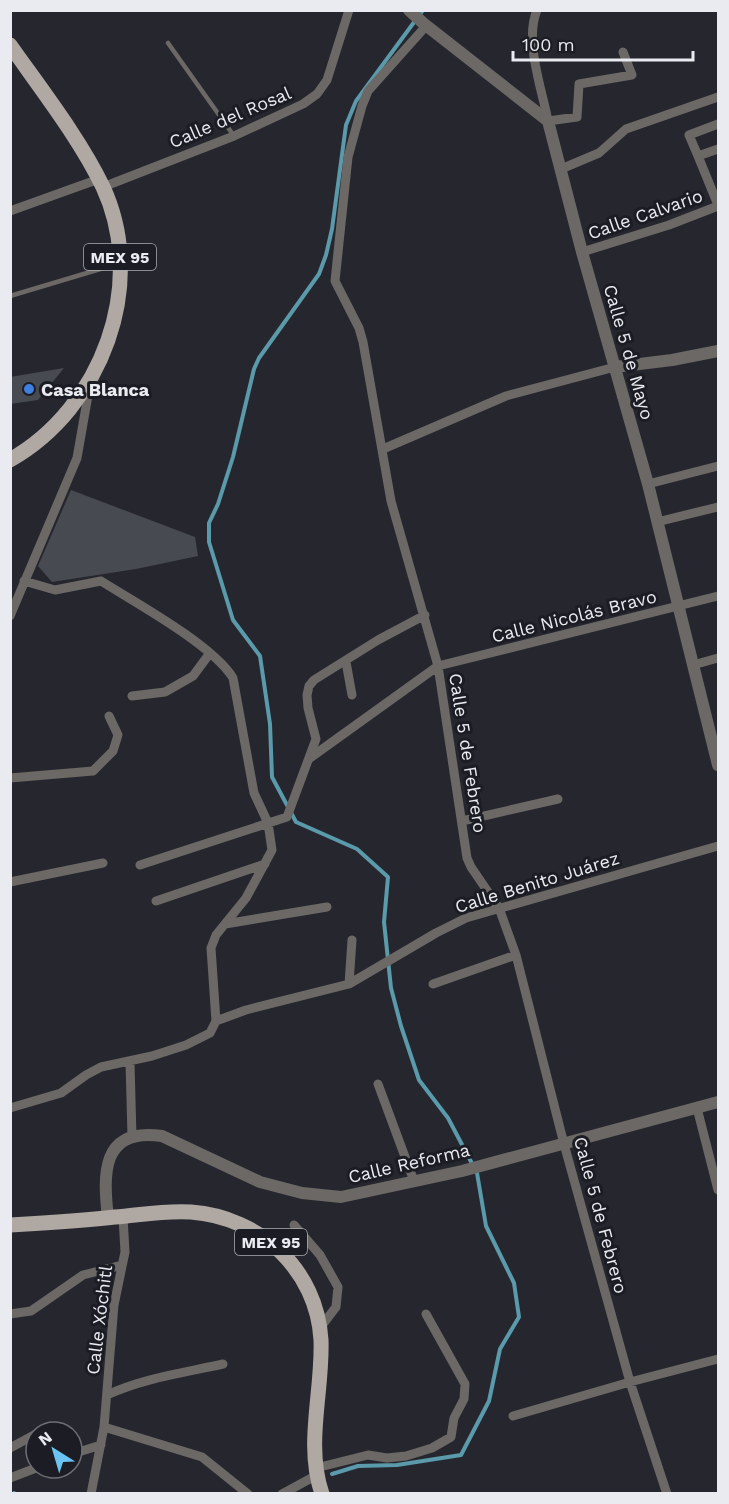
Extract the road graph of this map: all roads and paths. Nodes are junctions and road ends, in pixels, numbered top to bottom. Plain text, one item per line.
1 (349, 10) edge
2 (410, 10) edge
3 (537, 10) edge
4 (425, 25) junction
5 (168, 42) dead end
6 (10, 45) edge
7 (623, 52) dead end
8 (718, 97) edge
9 (548, 120) junction
10 (718, 124) edge
11 (234, 136) junction
12 (718, 149) edge
13 (698, 156) junction
14 (561, 169) junction
15 (101, 183) junction
16 (718, 205) edge
17 (10, 211) edge
18 (582, 252) junction
19 (120, 263) junction
20 (10, 296) edge
21 (718, 351) edge
22 (615, 367) junction
23 (91, 379) junction
24 (383, 449) junction
25 (10, 460) edge
26 (718, 466) edge
27 (648, 484) junction
28 (718, 507) edge
29 (657, 522) junction
30 (24, 581) junction
31 (718, 596) edge
32 (679, 607) junction
33 (425, 615) junction
34 (10, 616) edge
35 (210, 653) junction
36 (718, 658) edge
37 (346, 662) junction
38 (693, 665) junction
39 (438, 666) junction
40 (352, 695) dead end
41 (132, 696) dead end
42 (109, 716) dead end
43 (310, 758) junction
44 (718, 765) edge
45 (10, 778) edge
46 (558, 799) dead end
47 (462, 821) junction
48 (268, 823) junction
49 (718, 846) edge
50 (103, 863) dead end
51 (265, 864) junction
52 (140, 865) dead end
53 (10, 882) edge
54 (156, 901) dead end
55 (327, 907) dead end
56 (499, 908) junction
57 (225, 924) junction
58 (352, 940) dead end
59 (516, 955) junction
60 (349, 984) junction
61 (433, 984) dead end
62 (216, 1022) junction
63 (130, 1062) junction
64 (378, 1084) dead end
65 (718, 1102) edge
66 (10, 1108) edge
67 (696, 1108) junction
68 (132, 1137) junction
69 (564, 1144) junction
70 (414, 1181) junction
71 (718, 1190) edge
72 (115, 1217) junction
73 (294, 1225) dead end
74 (10, 1226) edge
75 (122, 1265) junction
76 (10, 1314) edge
77 (426, 1314) dead end
78 (320, 1328) junction
79 (718, 1359) edge
80 (224, 1364) dead end
81 (630, 1382) junction
82 (107, 1395) junction
83 (513, 1416) dead end
84 (104, 1427) junction
85 (24, 1440) edge
86 (102, 1445) junction
87 (10, 1448) edge
88 (84, 1450) edge
89 (317, 1471) junction
90 (91, 1494) edge
91 (249, 1494) edge
92 (282, 1494) edge
93 (322, 1494) edge
94 (667, 1494) edge

1 - 11 street, Calle del Rosal
2 - 4 street
3 - 9 street
4 - 9 street
4 - 24 street, Calle 5 de Febrero
5 - 11 lane
6 - 15 main road, MEX 95
7 - 9 street
8 - 14 street
9 - 14 street, Calle 5 de Mayo
10 - 13 street
11 - 15 street, Calle del Rosal
12 - 13 street
13 - 16 street
14 - 18 street, Calle 5 de Mayo
15 - 17 street, Calle del Rosal
15 - 19 main road, MEX 95
16 - 18 street, Calle Calvario
18 - 22 street, Calle 5 de Mayo
19 - 20 lane
19 - 23 main road, MEX 95
21 - 22 street
22 - 24 street
22 - 27 street, Calle 5 de Mayo
23 - 25 main road, MEX 95
23 - 30 street
24 - 33 street, Calle 5 de Febrero
26 - 27 street
27 - 29 street, Calle 5 de Mayo
28 - 29 street
29 - 32 street, Calle 5 de Mayo
30 - 34 street
30 - 35 street
31 - 32 street, Calle Nicolás Bravo
32 - 38 street, Calle 5 de Mayo
32 - 39 street, Calle Nicolás Bravo
33 - 37 street
33 - 39 street, Calle 5 de Febrero
35 - 41 street
35 - 48 street
36 - 38 street
37 - 40 street
37 - 43 street
38 - 44 street, Calle 5 de Mayo
39 - 43 street
39 - 47 street, Calle 5 de Febrero
42 - 45 street
43 - 48 street
46 - 47 street
47 - 56 street, Calle 5 de Febrero
48 - 51 street
48 - 52 street
49 - 56 street, Calle Benito Juárez
50 - 53 street
51 - 54 street
51 - 57 street
55 - 57 street
56 - 59 street, Calle 5 de Febrero
56 - 60 street, Calle Benito Juárez
57 - 62 street
58 - 60 street
59 - 61 street
59 - 69 street, Calle 5 de Febrero
60 - 62 street, Calle Benito Juárez
62 - 63 street, Calle Benito Juárez
63 - 66 street, Calle Benito Juárez
63 - 68 street
64 - 70 street
65 - 67 street, Calle Reforma
67 - 69 street, Calle Reforma
67 - 71 street
68 - 70 street, Calle Reforma
68 - 72 street
69 - 70 street, Calle Reforma
69 - 81 street, Calle 5 de Febrero
72 - 74 main road, MEX 95
72 - 75 street, Calle Xóchitl
72 - 78 main road, MEX 95
73 - 78 street
75 - 76 street
75 - 82 street, Calle Xóchitl
77 - 89 street
78 - 89 main road, MEX 95
79 - 81 street
80 - 82 street
81 - 83 street
81 - 94 street, Calle 5 de Febrero
82 - 84 street, Calle Xóchitl
84 - 86 street, Calle Xóchitl
84 - 91 street
85 - 87 street
86 - 88 street
86 - 90 street, Calle Xóchitl
89 - 92 street
89 - 93 main road, MEX 95

